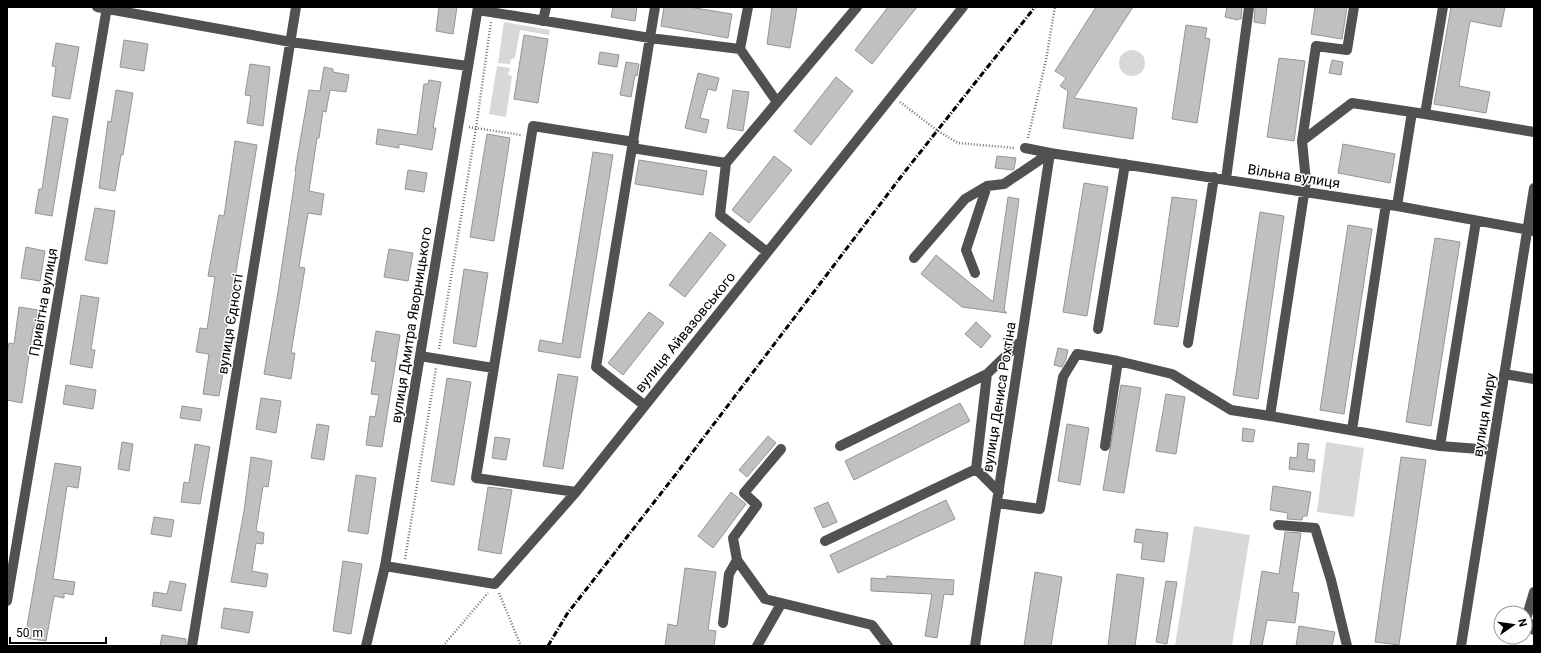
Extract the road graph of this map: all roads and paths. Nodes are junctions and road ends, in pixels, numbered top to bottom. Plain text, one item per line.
1 (296, 7) edge
2 (546, 7) edge
3 (655, 7) edge
4 (748, 7) edge
5 (857, 7) edge
6 (963, 7) edge
7 (1055, 7) edge
8 (1248, 7) edge
9 (1354, 7) edge
10 (1443, 7) edge
11 (103, 8) edge
12 (478, 8) edge
13 (493, 12) junction
14 (544, 21) junction
15 (650, 38) junction
16 (291, 42) junction
17 (740, 49) junction
18 (468, 66) junction
19 (892, 95) junction
20 (777, 102) junction
21 (1412, 112) junction
22 (1425, 114) junction
23 (458, 126) junction
24 (476, 128) junction
25 (1534, 132) edge
26 (531, 137) junction
27 (1302, 141) junction
28 (633, 145) junction
29 (1025, 148) junction
30 (1050, 153) junction
31 (726, 163) junction
32 (1125, 164) junction
33 (1214, 177) junction
34 (1226, 179) junction
35 (987, 186) junction
36 (1534, 188) edge
37 (1303, 191) junction
38 (1386, 204) junction
39 (1397, 206) junction
40 (1476, 221) junction
41 (1530, 231) edge
42 (766, 252) junction
43 (914, 258) dead end
44 (975, 273) dead end
45 (1098, 329) dead end
46 (1021, 341) junction
47 (1188, 343) dead end
48 (420, 356) junction
49 (437, 359) junction
50 (1118, 362) junction
51 (493, 368) junction
52 (987, 374) junction
53 (1504, 374) junction
54 (1534, 379) edge
55 (644, 405) junction
56 (1270, 416) junction
57 (1352, 430) junction
58 (840, 446) dead end
59 (1105, 446) dead end
60 (1440, 446) junction
61 (781, 449) dead end
62 (1492, 450) junction
63 (976, 469) junction
64 (576, 492) junction
65 (999, 492) junction
66 (997, 503) junction
67 (1278, 525) dead end
68 (825, 541) dead end
69 (737, 560) junction
70 (385, 566) junction
71 (404, 569) junction
72 (496, 584) junction
73 (1534, 592) edge
74 (7, 601) edge
75 (781, 604) junction
76 (723, 623) dead end
77 (1534, 630) edge
78 (192, 646) edge
79 (366, 646) edge
80 (443, 646) edge
81 (521, 646) edge
82 (757, 646) edge
83 (888, 646) edge
84 (976, 646) edge
85 (1347, 646) edge
86 (1461, 646) edge

1 - 16 street, вулиця Єдності
2 - 14 street
3 - 15 street
4 - 17 street
5 - 20 street
6 - 19 street, вулиця Айвазовського
7 - 29 path
8 - 34 street
9 - 27 street
10 - 22 street
11 - 16 street
11 - 74 street, Привітна вулиця
12 - 13 street
12 - 18 street, вулиця Дмитра Яворницького
13 - 14 street
13 - 24 path
14 - 15 street
15 - 17 street
15 - 28 street
16 - 18 street
16 - 78 street, вулиця Єдності
17 - 20 street
18 - 23 street, вулиця Дмитра Яворницького
19 - 29 path
19 - 42 street, вулиця Айвазовського
20 - 31 street
21 - 22 street
21 - 27 street
21 - 39 street
22 - 25 street
23 - 24 path
23 - 48 street, вулиця Дмитра Яворницького
24 - 26 path
24 - 49 path
26 - 28 street
26 - 51 street
27 - 37 street
28 - 31 street
28 - 55 street
29 - 30 street, Вільна вулиця
30 - 32 street, Вільна вулиця
30 - 35 street
30 - 46 street, вулиця Дениса Рохтіна
31 - 42 street
32 - 33 street, Вільна вулиця
32 - 45 street
33 - 34 street, Вільна вулиця
33 - 47 street
34 - 37 street, Вільна вулиця
35 - 43 street
35 - 44 street
36 - 41 street, вулиця Миру
37 - 38 street, Вільна вулиця
37 - 56 street
38 - 39 street, Вільна вулиця
38 - 57 street
39 - 40 street, Вільна вулиця
40 - 41 street, Вільна вулиця
40 - 60 street
41 - 53 street, вулиця Миру
42 - 55 street, вулиця Айвазовського
46 - 52 street
46 - 65 street, вулиця Дениса Рохтіна
48 - 49 street
48 - 70 street, вулиця Дмитра Яворницького
49 - 51 street
49 - 71 path
50 - 56 street
50 - 59 street
50 - 66 street
51 - 64 street
52 - 58 street
52 - 63 street
53 - 54 street
53 - 62 street, вулиця Миру
55 - 64 street, вулиця Айвазовського
56 - 57 street
57 - 60 street
60 - 62 street
61 - 69 street
62 - 86 street, вулиця Миру
63 - 65 street
63 - 68 street
64 - 72 street, вулиця Айвазовського
65 - 66 street, вулиця Дениса Рохтіна
66 - 84 street, вулиця Дениса Рохтіна
67 - 85 street
69 - 75 street
69 - 76 street
70 - 71 street
70 - 79 street, вулиця Дмитра Яворницького
71 - 72 street
72 - 80 path
72 - 81 path
73 - 77 street
75 - 82 street
75 - 83 street

